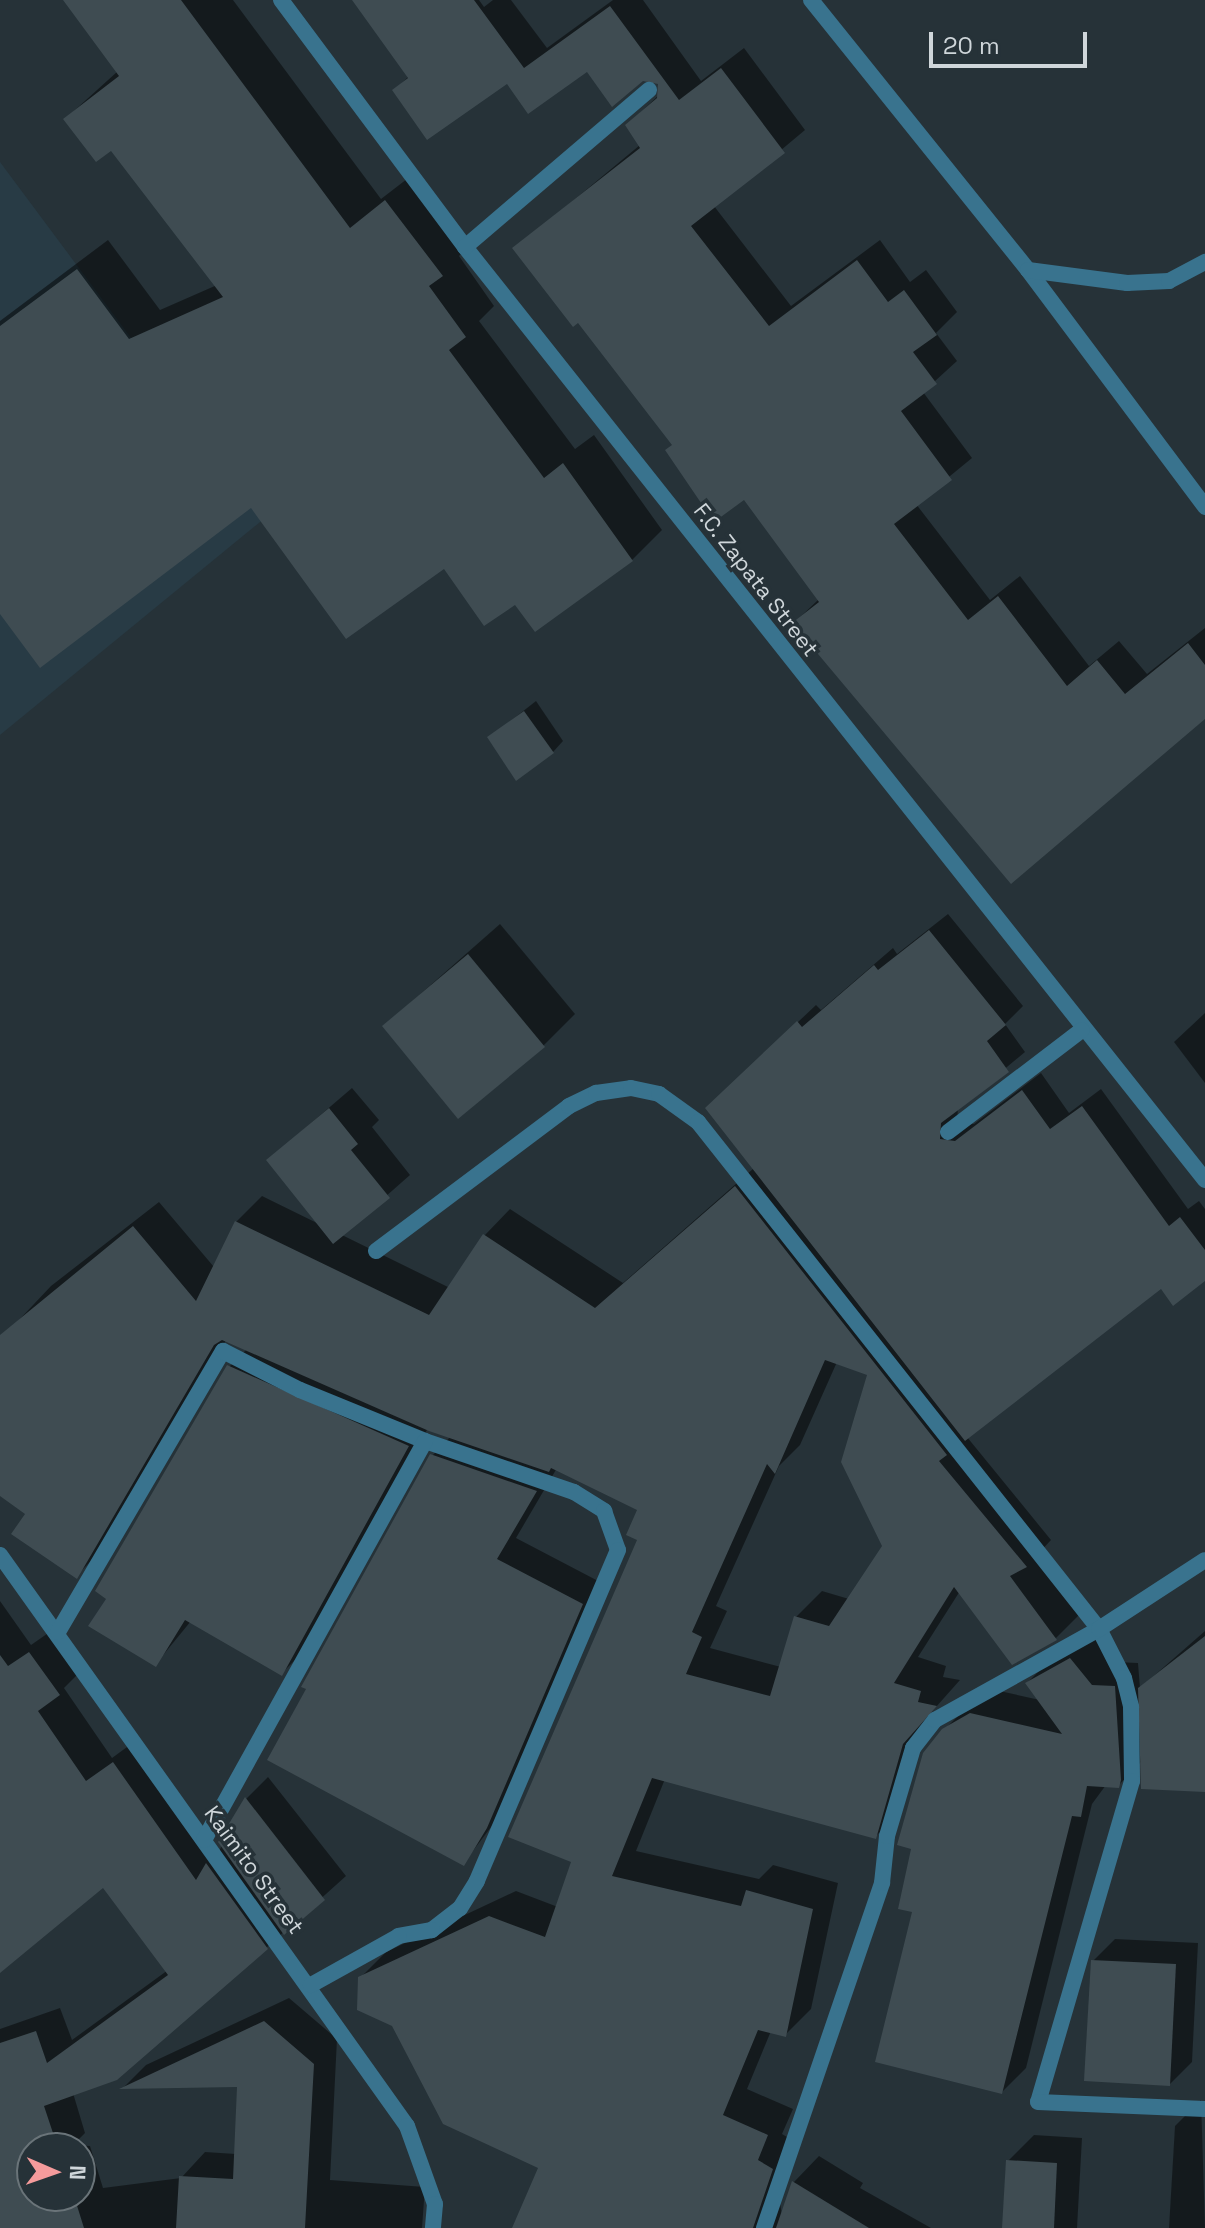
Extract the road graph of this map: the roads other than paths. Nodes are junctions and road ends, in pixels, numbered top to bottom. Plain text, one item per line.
1 (281, 0) edge
2 (811, 0) edge
3 (649, 90) dead end
4 (465, 247) junction
5 (1205, 262) edge
6 (1028, 270) junction
7 (1205, 507) edge
8 (1082, 1030) junction
9 (948, 1132) dead end
10 (1205, 1180) edge
11 (376, 1251) dead end
12 (425, 1441) junction
13 (0, 1555) edge
14 (1205, 1560) edge
15 (1099, 1629) junction
16 (58, 1632) junction
17 (204, 1840) junction
18 (311, 1985) junction
19 (1205, 2109) edge
20 (433, 2228) edge
21 (764, 2228) edge

1 - 4 street, F.C. Zapata Street
2 - 6 street
3 - 4 street
4 - 8 street, F.C. Zapata Street
5 - 6 street
6 - 7 street
8 - 9 street
8 - 10 street, F.C. Zapata Street
11 - 15 street
12 - 16 street
12 - 17 street
12 - 18 street
13 - 16 street, Kaimito Street
14 - 15 street
15 - 19 street
15 - 21 street
16 - 17 street, Kaimito Street
17 - 18 street, Kaimito Street
18 - 20 street, Kaimito Street

